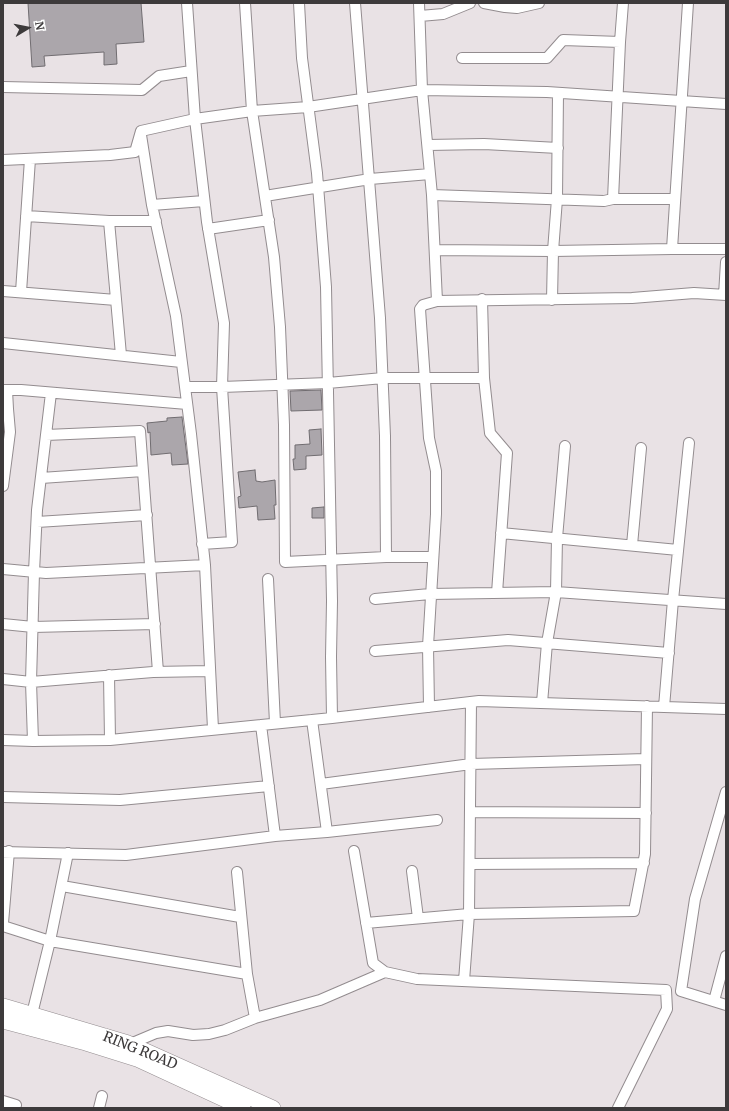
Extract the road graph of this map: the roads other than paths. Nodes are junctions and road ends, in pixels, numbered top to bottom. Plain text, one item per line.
1 (188, 3) edge
2 (245, 3) edge
3 (299, 3) edge
4 (355, 3) edge
5 (419, 3) edge
6 (470, 3) edge
7 (484, 3) edge
8 (539, 3) edge
9 (623, 3) edge
10 (688, 3) edge
11 (420, 16) junction
12 (620, 42) junction
13 (462, 58) dead end
14 (191, 71) junction
15 (3, 87) edge
16 (422, 90) junction
17 (558, 93) junction
18 (618, 97) junction
19 (363, 98) junction
20 (682, 101) junction
21 (726, 104) edge
22 (308, 107) junction
23 (252, 111) junction
24 (195, 120) junction
25 (141, 131) junction
26 (428, 145) junction
27 (558, 148) junction
28 (30, 159) junction
29 (3, 160) edge
30 (430, 174) junction
31 (370, 180) junction
32 (318, 187) junction
33 (432, 195) junction
34 (265, 196) junction
35 (557, 199) junction
36 (613, 199) junction
37 (675, 199) junction
38 (204, 201) junction
39 (152, 205) junction
40 (26, 216) junction
41 (269, 220) junction
42 (109, 221) junction
43 (156, 221) junction
44 (208, 229) junction
45 (672, 249) junction
46 (435, 250) junction
47 (726, 250) edge
48 (553, 251) junction
49 (726, 262) edge
50 (3, 291) edge
51 (21, 292) junction
52 (725, 295) edge
53 (482, 299) junction
54 (116, 300) junction
55 (552, 300) junction
56 (437, 301) junction
57 (3, 344) edge
58 (121, 355) junction
59 (181, 362) junction
60 (383, 378) junction
61 (426, 378) junction
62 (484, 378) junction
63 (328, 383) junction
64 (282, 385) junction
65 (185, 387) junction
66 (222, 387) junction
67 (5, 390) edge
68 (51, 392) junction
69 (187, 404) junction
70 (46, 435) junction
71 (689, 443) dead end
72 (565, 446) dead end
73 (641, 448) dead end
74 (143, 471) junction
75 (41, 478) junction
76 (3, 486) edge
77 (147, 515) junction
78 (36, 522) junction
79 (501, 533) junction
80 (557, 538) junction
81 (202, 544) junction
82 (632, 545) junction
83 (678, 550) junction
84 (386, 557) junction
85 (433, 557) junction
86 (330, 560) junction
87 (205, 565) junction
88 (151, 568) junction
89 (3, 569) edge
90 (34, 572) junction
91 (268, 579) dead end
92 (556, 592) junction
93 (496, 593) junction
94 (430, 594) junction
95 (376, 599) dead end
96 (673, 600) junction
97 (726, 604) edge
98 (3, 624) edge
99 (155, 624) junction
100 (32, 627) junction
101 (547, 643) junction
102 (428, 646) junction
103 (375, 651) dead end
104 (669, 653) junction
105 (210, 670) junction
106 (158, 672) junction
107 (110, 676) junction
108 (3, 679) edge
109 (31, 682) junction
110 (472, 702) junction
111 (542, 703) junction
112 (646, 706) junction
113 (429, 707) junction
114 (664, 707) junction
115 (726, 709) edge
116 (332, 718) junction
117 (312, 720) junction
118 (275, 723) junction
119 (260, 725) junction
120 (213, 730) junction
121 (3, 740) edge
122 (110, 740) junction
123 (33, 741) junction
124 (646, 759) junction
125 (471, 764) junction
126 (321, 784) junction
127 (269, 786) junction
128 (726, 792) edge
129 (3, 797) edge
130 (470, 812) junction
131 (646, 813) junction
132 (437, 820) dead end
133 (327, 832) junction
134 (275, 836) junction
135 (354, 851) dead end
136 (6, 852) edge
137 (68, 853) junction
138 (644, 863) junction
139 (470, 864) junction
140 (412, 871) dead end
141 (237, 872) dead end
142 (62, 886) junction
143 (469, 914) junction
144 (240, 917) junction
145 (418, 918) junction
146 (3, 923) edge
147 (366, 923) junction
148 (3, 926) edge
149 (50, 941) junction
150 (726, 956) edge
151 (385, 972) junction
152 (247, 974) junction
153 (464, 981) junction
154 (666, 990) junction
155 (681, 991) junction
156 (714, 1001) junction
157 (726, 1005) edge
158 (3, 1006) edge
159 (32, 1014) junction
160 (254, 1018) junction
161 (3, 1021) edge
162 (130, 1044) junction
163 (102, 1096) dead end
164 (3, 1101) edge
165 (15, 1107) edge
166 (99, 1108) edge
167 (243, 1108) edge
168 (273, 1108) edge
169 (618, 1108) edge

1 - 14 street
2 - 23 street
3 - 22 street
4 - 19 street
5 - 11 street
6 - 11 street
7 - 8 street
9 - 12 street
10 - 20 street
11 - 16 street
12 - 13 street
12 - 18 street
14 - 15 street
14 - 24 street
16 - 17 street
16 - 19 street
16 - 26 street
17 - 18 street
17 - 27 street
18 - 20 street
18 - 36 street
19 - 22 street
19 - 31 street
20 - 21 street
20 - 37 street
22 - 23 street
22 - 32 street
23 - 24 street
23 - 34 street
24 - 25 street
24 - 38 street
25 - 28 street
25 - 39 street
26 - 27 street
26 - 30 street
27 - 35 street
28 - 29 street
28 - 40 street
30 - 31 street
30 - 33 street
31 - 32 street
31 - 60 street
32 - 34 street
32 - 63 street
33 - 35 street
33 - 46 street
34 - 41 street
35 - 36 street
35 - 48 street
36 - 37 street
37 - 45 street
38 - 39 street
38 - 44 street
39 - 43 street
40 - 42 street
40 - 51 street
41 - 44 street
41 - 64 street
42 - 43 street
42 - 54 street
43 - 59 street
44 - 66 street
45 - 47 street
45 - 48 street
46 - 48 street
46 - 56 street
48 - 55 street
49 - 52 street
50 - 51 street
51 - 54 street
52 - 55 street
53 - 55 street
53 - 56 street
53 - 62 street
54 - 58 street
56 - 61 street
57 - 58 street
58 - 59 street
59 - 65 street
60 - 61 street
60 - 63 street
60 - 84 street
61 - 62 street
61 - 85 street
62 - 79 street
63 - 64 street
63 - 86 street
64 - 66 street
64 - 86 street
65 - 66 street
65 - 69 street
66 - 81 street
67 - 68 street
67 - 76 street
68 - 69 street
68 - 70 street
69 - 81 street
70 - 74 street
70 - 75 street
71 - 83 street
72 - 80 street
73 - 82 street
74 - 75 street
74 - 77 street
75 - 78 street
77 - 78 street
77 - 88 street
78 - 90 street
79 - 80 street
79 - 93 street
80 - 82 street
80 - 92 street
81 - 87 street
82 - 83 street
83 - 96 street
84 - 85 street
84 - 86 street
85 - 94 street
86 - 116 street
87 - 88 street
87 - 105 street
88 - 90 street
88 - 99 street
89 - 90 street
90 - 100 street
91 - 118 street
92 - 93 street
92 - 96 street
92 - 101 street
93 - 94 street
94 - 95 street
94 - 102 street
96 - 97 street
96 - 104 street
98 - 100 street
99 - 100 street
99 - 106 street
100 - 109 street
101 - 102 street
101 - 104 street
101 - 111 street
102 - 103 street
102 - 113 street
104 - 114 street
105 - 106 street
105 - 120 street
106 - 107 street
107 - 109 street
107 - 122 street
108 - 109 street
109 - 123 street
110 - 111 street
110 - 113 street
110 - 125 street
111 - 112 street
112 - 114 street
112 - 124 street
113 - 116 street
114 - 115 street
116 - 117 street
117 - 118 street
117 - 126 street
118 - 119 street
119 - 120 street
119 - 127 street
120 - 122 street
121 - 123 street
122 - 123 street
124 - 125 street
124 - 131 street
125 - 126 street
125 - 130 street
126 - 133 street
127 - 129 street
127 - 134 street
128 - 155 street
130 - 131 street
130 - 139 street
131 - 138 street
132 - 133 street
133 - 134 street
134 - 137 street
135 - 147 street
136 - 137 street
136 - 146 street
137 - 142 street
138 - 139 street
138 - 143 street
139 - 143 street
140 - 145 street
141 - 144 street
142 - 144 street
142 - 149 street
143 - 145 street
143 - 153 street
144 - 152 street
145 - 147 street
147 - 151 street
148 - 149 street
149 - 152 street
149 - 159 street
150 - 156 street
151 - 153 street
151 - 160 street
152 - 160 street
153 - 154 street
154 - 155 street
154 - 169 street
155 - 156 street
156 - 157 street
158 - 159 highway, RING ROAD
159 - 162 highway, RING ROAD
160 - 162 street
161 - 167 highway, RING ROAD
162 - 168 highway, RING ROAD
163 - 166 street
164 - 165 street

